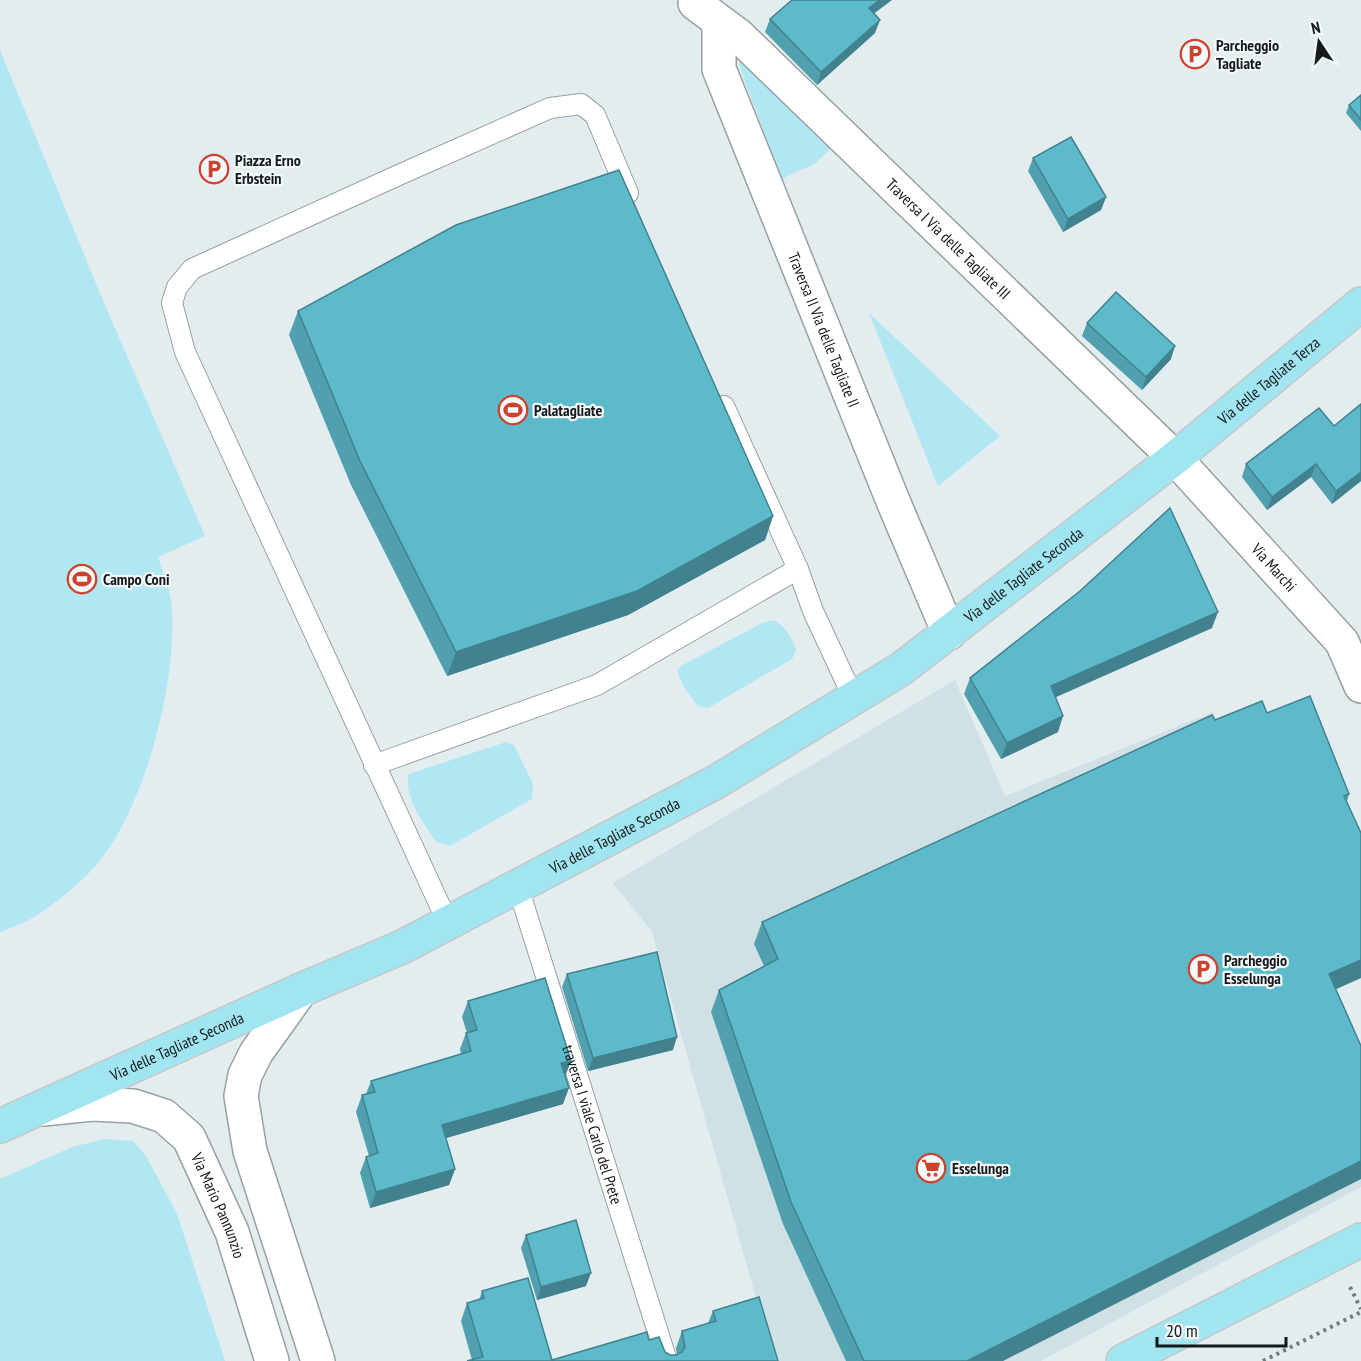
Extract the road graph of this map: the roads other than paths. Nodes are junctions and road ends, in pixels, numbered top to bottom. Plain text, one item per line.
1 (695, 6) edge
2 (638, 214) edge
3 (1361, 304) edge
4 (716, 386) edge
5 (1175, 458) junction
6 (798, 570) junction
7 (949, 633) junction
8 (1361, 686) edge
9 (854, 699) junction
10 (374, 765) junction
11 (518, 887) junction
12 (448, 923) junction
13 (301, 990) junction
14 (37, 1110) junction
15 (0, 1126) edge
16 (1361, 1240) edge
17 (272, 1361) edge
18 (318, 1361) edge
19 (666, 1361) edge
20 (1123, 1361) edge

1 - 5 street, Traversa I Via delle Tagliate III
1 - 7 street, Traversa II Via delle Tagliate II
2 - 10 lane
3 - 5 main road, Via delle Tagliate Terza
4 - 6 lane
5 - 7 main road, Via delle Tagliate Seconda
5 - 8 street, Via Marchi
6 - 9 lane
6 - 10 lane
7 - 9 main road, Via delle Tagliate Seconda
9 - 11 main road, Via delle Tagliate Seconda
10 - 12 lane
11 - 12 main road, Via delle Tagliate Seconda
11 - 19 lane, traversa I viale Carlo del Prete
12 - 13 main road, Via delle Tagliate Seconda
13 - 14 main road, Via delle Tagliate Seconda
13 - 18 street
14 - 15 main road, Via delle Tagliate Seconda
14 - 17 street, Via Mario Pannunzio
16 - 20 main road

